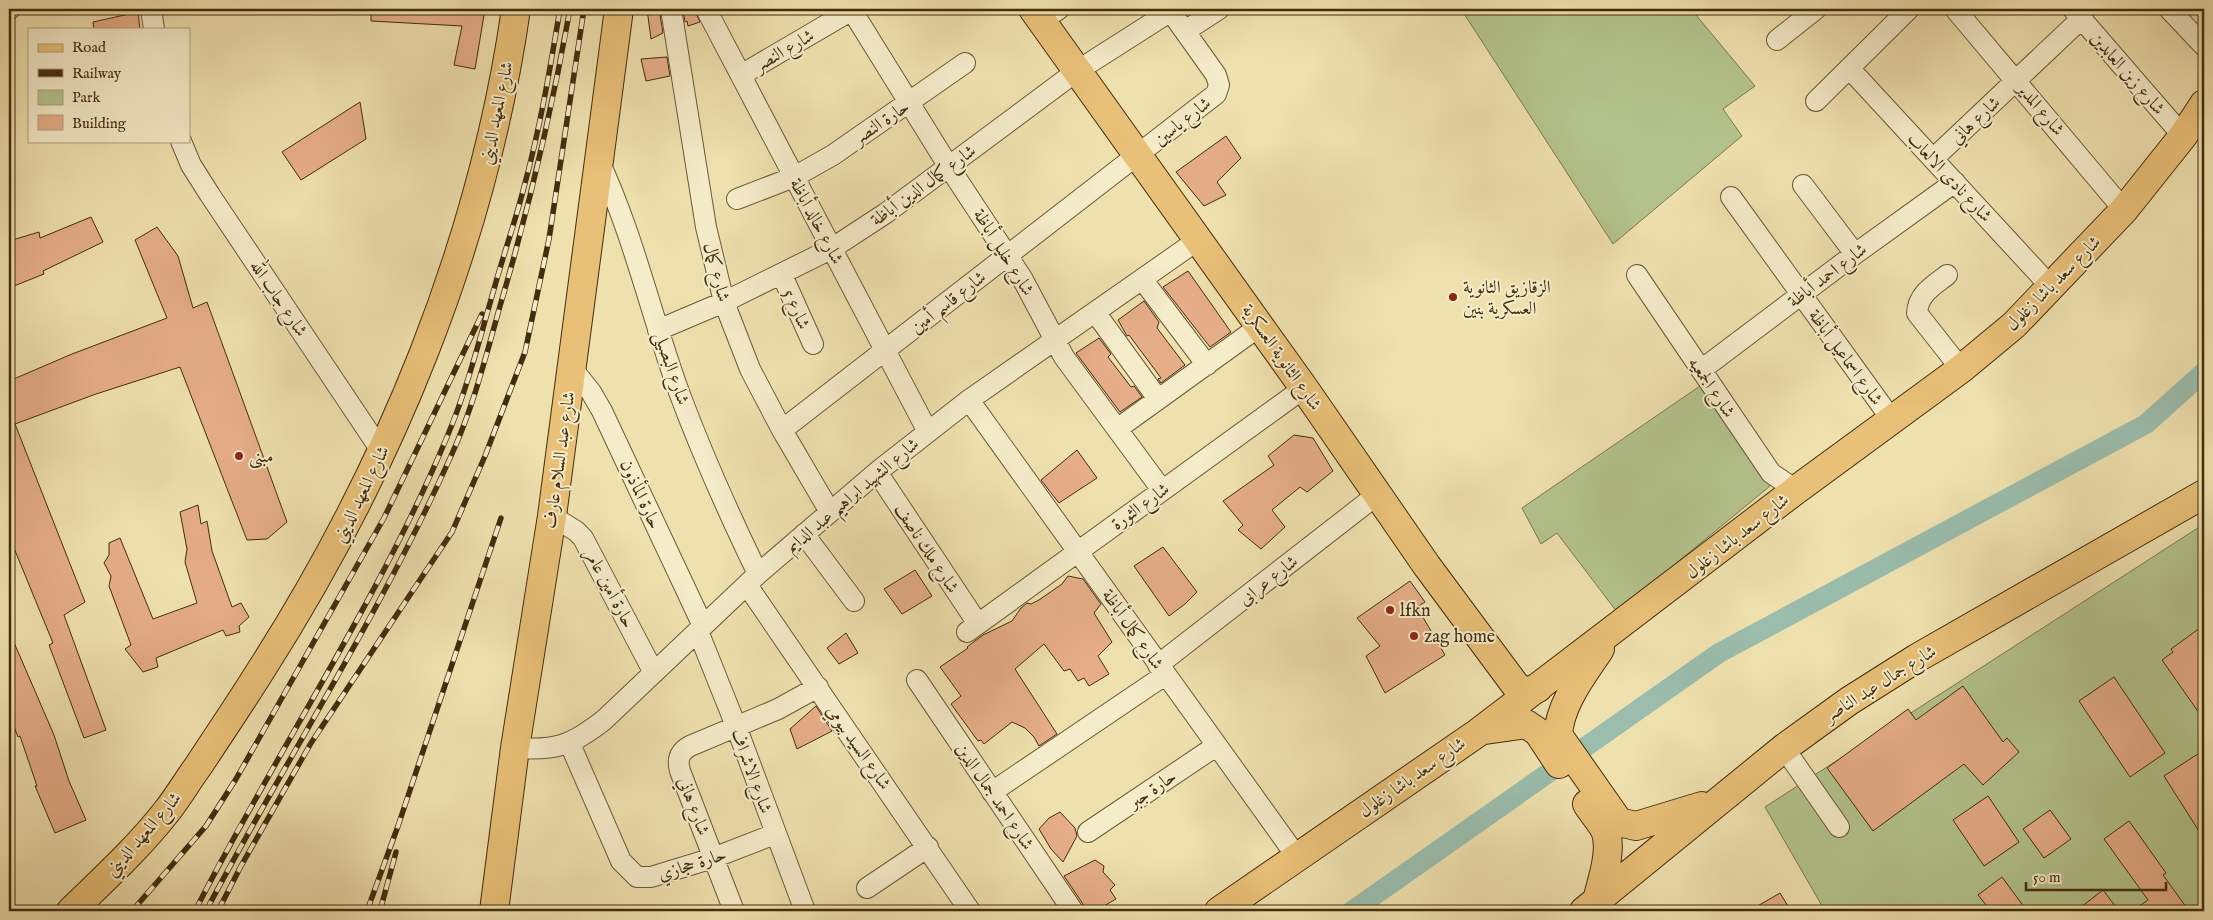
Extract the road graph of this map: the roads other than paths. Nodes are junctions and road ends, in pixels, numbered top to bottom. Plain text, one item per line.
1 (151, 9) edge
2 (516, 9) edge
3 (619, 9) edge
4 (671, 9) edge
5 (706, 9) edge
6 (1220, 9) edge
7 (1909, 9) edge
8 (1955, 9) edge
9 (2169, 9) edge
10 (852, 10) edge
11 (1170, 10) edge
12 (1811, 10) edge
13 (1044, 13) edge
14 (2077, 14) edge
15 (154, 28) edge
16 (1185, 31) junction
17 (1776, 40) dead end
18 (2204, 46) edge
19 (965, 63) dead end
20 (1849, 68) junction
21 (1078, 71) junction
22 (741, 75) junction
23 (2017, 80) junction
24 (1816, 101) dead end
25 (910, 103) junction
26 (2204, 104) edge
27 (2182, 136) junction
28 (181, 142) edge
29 (1138, 155) junction
30 (598, 158) junction
31 (1933, 159) junction
32 (949, 167) junction
33 (794, 177) junction
34 (1955, 182) junction
35 (1803, 185) dead end
36 (1731, 197) dead end
37 (736, 198) dead end
38 (2124, 210) junction
39 (1198, 240) junction
40 (832, 249) junction
41 (1855, 254) junction
42 (1008, 255) junction
43 (782, 275) junction
44 (1637, 275) dead end
45 (1947, 276) dead end
46 (1142, 279) junction
47 (2051, 287) junction
48 (1801, 295) junction
49 (724, 302) junction
50 (1095, 312) junction
51 (1260, 326) junction
52 (658, 330) junction
53 (1054, 341) junction
54 (813, 344) dead end
55 (885, 350) junction
56 (1207, 365) junction
57 (571, 367) junction
58 (1960, 369) junction
59 (1701, 370) junction
60 (1304, 388) junction
61 (969, 400) junction
62 (1158, 400) junction
63 (1892, 420) junction
64 (1117, 429) junction
65 (782, 430) junction
66 (928, 432) junction
67 (382, 452) junction
68 (877, 472) junction
69 (1162, 490) junction
70 (1796, 490) junction
71 (1378, 494) junction
72 (2204, 494) edge
73 (830, 512) junction
74 (552, 516) junction
75 (804, 534) junction
76 (1077, 551) junction
77 (752, 579) junction
78 (854, 601) dead end
79 (701, 628) junction
80 (972, 628) joint
81 (1610, 634) junction
82 (1162, 670) junction
83 (654, 673) junction
84 (917, 680) dead end
85 (818, 687) junction
86 (1538, 688) junction
87 (736, 726) junction
88 (1479, 732) junction
89 (1550, 736) junction
90 (570, 744) junction
91 (1216, 746) junction
92 (516, 748) junction
93 (1784, 748) junction
94 (992, 792) junction
95 (1718, 800) junction
96 (1612, 826) junction
97 (1839, 827) dead end
98 (1088, 832) dead end
99 (775, 834) junction
100 (928, 847) junction
101 (1297, 857) junction
102 (713, 858) junction
103 (867, 888) dead end
104 (1590, 906) edge
105 (801, 910) edge
106 (966, 910) edge
107 (71, 911) edge
108 (494, 911) edge
109 (734, 911) edge
110 (1073, 911) edge
111 (1219, 911) edge

1 - 15 street
2 - 67 main road, شارع المعهد الديني
3 - 30 main road, شارع عبد السلام عارف
4 - 49 street, شارع كمال
5 - 22 street, شارع خالد أباظة
6 - 16 street
7 - 20 street
8 - 23 street, شارع المدير
9 - 18 street
10 - 22 street, شارع النصر
10 - 25 street, شارع خليل أباظة
11 - 16 street, شارع ياسين
11 - 21 street, شارع كمال الدين أباظة
12 - 17 street
13 - 21 main road, شارع الثانوية العسكرية
14 - 23 street, شارع هاني
14 - 27 street, شارع زين العابدين
16 - 29 street, شارع ياسين
19 - 25 street, حارة النصر
20 - 24 street
20 - 31 street, شارع نادى الالعاب
21 - 29 main road, شارع الثانوية العسكرية
21 - 32 street, شارع كمال الدين أباظة
22 - 33 street, شارع خالد أباظة
23 - 31 street, شارع هاني
23 - 38 street, شارع المدير
25 - 32 street, شارع خليل أباظة
25 - 33 street, حارة النصر
26 - 27 main road, شارع سعد باشا زغلول
27 - 38 main road, شارع سعد باشا زغلول
28 - 67 street, شارع جاب الله
29 - 39 main road, شارع الثانوية العسكرية
29 - 42 street, شارع قاسم أمين
30 - 52 street, شارع البصيلى
30 - 57 main road, شارع عبد السلام عارف
31 - 34 street, شارع نادى الالعاب
32 - 40 street, شارع كمال الدين أباظة
32 - 42 street, شارع خليل أباظة
33 - 37 street, حارة النصر
33 - 40 street, شارع خالد أباظة
34 - 41 street, شارع احمد أباظة
34 - 47 street, شارع نادى الالعاب
35 - 41 street
36 - 48 street, شارع اسماعيل أباظة
38 - 47 main road, شارع سعد باشا زغلول
39 - 46 street, شارع الشهيد ابراهيم عبد الدايم
39 - 51 main road, شارع الثانوية العسكرية
40 - 43 street, شارع كمال الدين أباظة
40 - 55 street, شارع خالد أباظة
41 - 48 street, شارع احمد أباظة
42 - 53 street, شارع خليل أباظة
42 - 55 street, شارع قاسم أمين
43 - 49 street, شارع كمال الدين أباظة
43 - 54 street, شارع 5
44 - 59 street, شارع الجمعيه
45 - 58 street
46 - 50 street, شارع الشهيد ابراهيم عبد الدايم
46 - 56 street
47 - 58 main road, شارع سعد باشا زغلول
48 - 59 street, شارع احمد أباظة
48 - 63 street, شارع اسماعيل أباظة
49 - 52 street, شارع كمال الدين أباظة
49 - 65 street, شارع كمال
50 - 53 street, شارع الشهيد ابراهيم عبد الدايم
50 - 62 street
51 - 56 street
51 - 60 main road, شارع الثانوية العسكرية
52 - 77 street, شارع البصيلى
53 - 61 street, شارع الشهيد ابراهيم عبد الدايم
53 - 64 street, شارع خليل أباظة
55 - 65 street, شارع قاسم أمين
55 - 66 street, شارع خالد أباظة
56 - 62 street
57 - 74 main road, شارع عبد السلام عارف
57 - 79 street, حارة المأذون
58 - 63 main road, شارع سعد باشا زغلول
59 - 70 street, شارع الجمعيه
60 - 69 street, شارع الثورة
60 - 71 main road, شارع الثانوية العسكرية
61 - 66 street, شارع الشهيد ابراهيم عبد الدايم
61 - 76 street, شارع كمال أباظة
62 - 64 street
63 - 70 main road, شارع سعد باشا زغلول
64 - 69 street, شارع خليل أباظة
65 - 73 street, شارع كمال
66 - 68 street, شارع الشهيد ابراهيم عبد الدايم
67 - 107 main road, شارع المعهد الديني
68 - 73 street, شارع الشهيد ابراهيم عبد الدايم
68 - 80 street, شارع ملك ناصف
69 - 76 street, شارع الثورة
70 - 81 main road, شارع سعد باشا زغلول
71 - 82 street, شارع عرابى
71 - 86 main road, شارع الثانوية العسكرية
72 - 93 main road, شارع جمال عبد الناصر
73 - 75 street, شارع الشهيد ابراهيم عبد الدايم
74 - 83 street, حارة أمين عامر
74 - 92 main road, شارع عبد السلام عارف
75 - 77 street, شارع الشهيد ابراهيم عبد الدايم
75 - 78 street
76 - 80 street, شارع الثورة
76 - 82 street, شارع كمال أباظة
77 - 79 street, شارع الشهيد ابراهيم عبد الدايم
77 - 85 street, شارع السيد بيومي
79 - 83 street, شارع الشهيد ابراهيم عبد الدايم
79 - 87 street, شارع الاشراف
81 - 86 main road, شارع سعد باشا زغلول
81 - 89 main road
82 - 91 street, شارع كمال أباظة
82 - 94 street, شارع عرابى
83 - 90 street, شارع الشهيد ابراهيم عبد الدايم
84 - 94 street, شارع احمد جمال الدين
85 - 87 street
85 - 100 street, شارع السيد بيومي
86 - 88 main road, شارع سعد باشا زغلول
87 - 99 street, شارع الاشراف
87 - 102 street, شارع هاني
88 - 89 main road
88 - 101 main road, شارع سعد باشا زغلول
89 - 96 main road
90 - 92 street, شارع الشهيد ابراهيم عبد الدايم
90 - 102 street, حارة حجازي
91 - 98 street, حارة جبر
91 - 101 street, شارع كمال أباظة
92 - 108 main road, شارع عبد السلام عارف
93 - 95 main road, شارع جمال عبد الناصر
93 - 97 street
94 - 110 street, شارع احمد جمال الدين
95 - 96 main road
95 - 104 main road, شارع جمال عبد الناصر
96 - 104 main road
99 - 102 street, حارة حجازي
99 - 105 street, شارع الاشراف
100 - 103 street
100 - 106 street, شارع السيد بيومي
101 - 111 main road, شارع سعد باشا زغلول
102 - 109 street, شارع هاني

